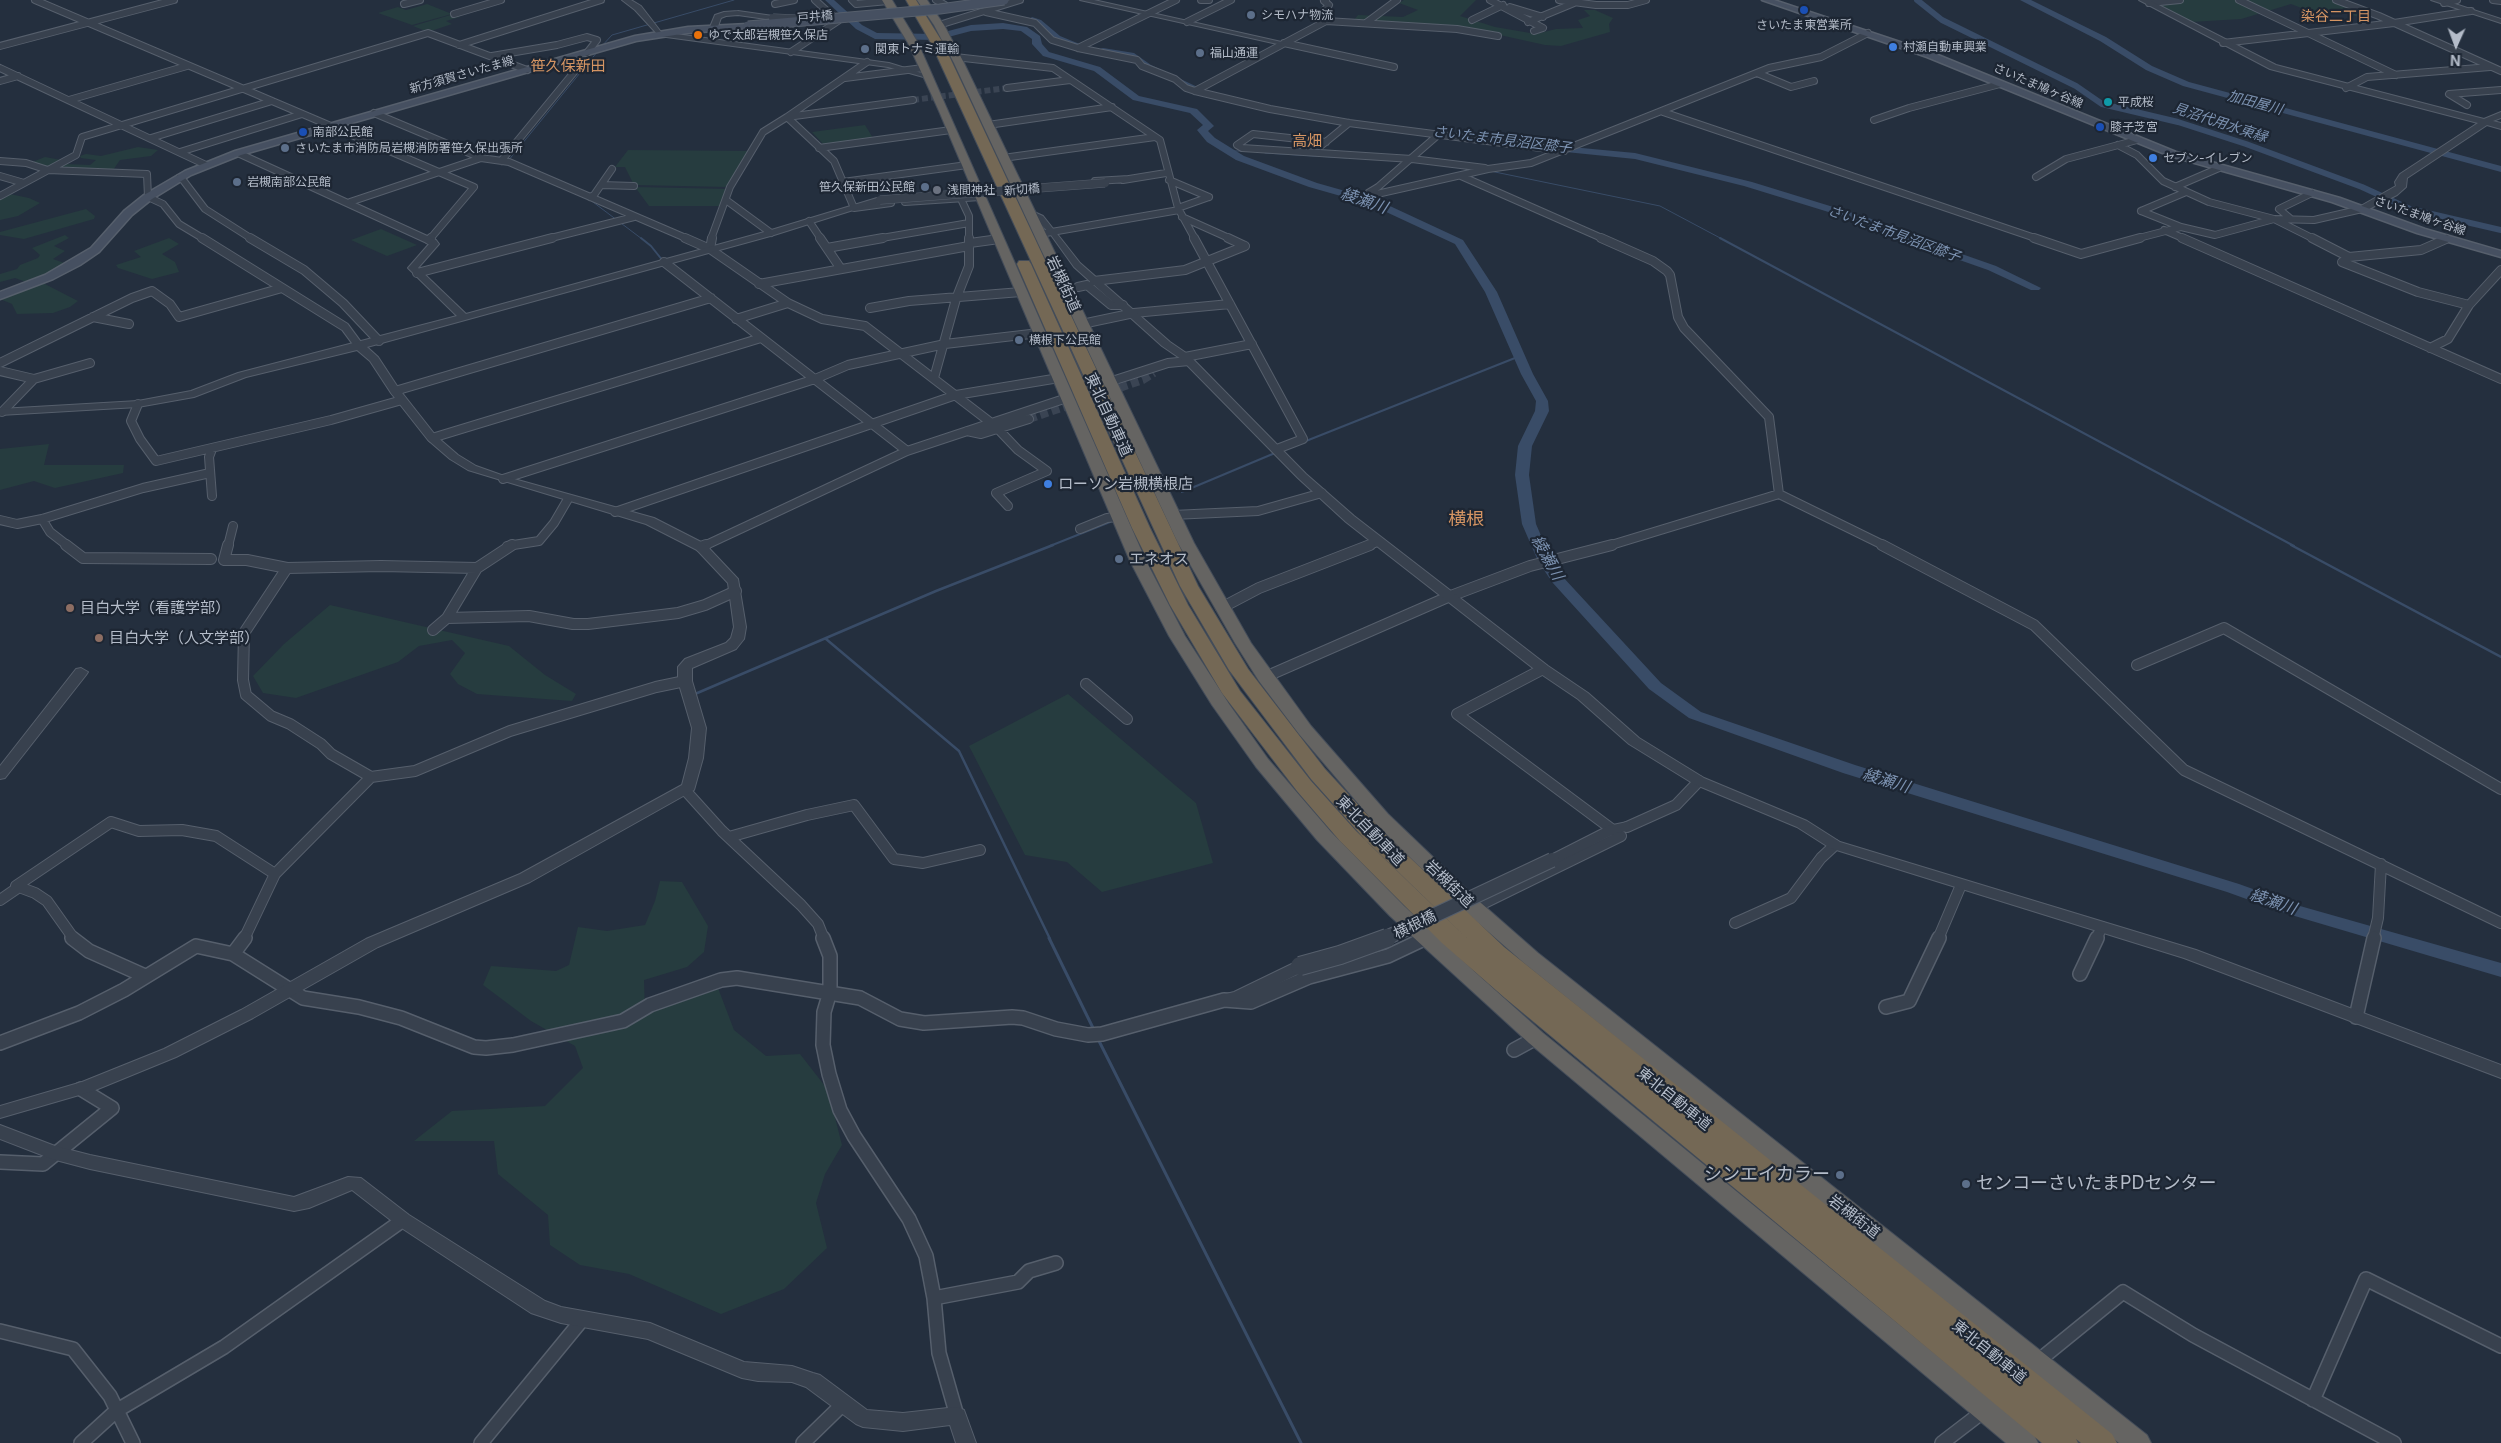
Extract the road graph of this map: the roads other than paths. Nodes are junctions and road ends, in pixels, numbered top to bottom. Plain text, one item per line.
1 (35, 0) edge
2 (174, 0) edge
3 (420, 0) edge
4 (500, 0) edge
5 (601, 0) edge
6 (626, 0) edge
7 (794, 0) edge
8 (815, 0) edge
9 (852, 0) edge
10 (887, 0) edge
11 (911, 0) edge
12 (936, 0) edge
13 (986, 0) edge
14 (1004, 0) edge
15 (1020, 0) edge
16 (1085, 0) edge
17 (1176, 0) edge
18 (1201, 0) edge
19 (1209, 0) edge
20 (1231, 0) edge
21 (1326, 0) edge
22 (1398, 0) edge
23 (1490, 0) edge
24 (1559, 0) edge
25 (1646, 0) edge
26 (1766, 0) edge
27 (2180, 0) edge
28 (2240, 0) edge
29 (2336, 0) edge
30 (2435, 0) edge
31 (2457, 0) edge
32 (2493, 0) edge
33 (2146, 2) edge
34 (2501, 2) edge
35 (924, 3) edge
36 (1502, 3) edge
37 (1574, 3) junction
38 (2444, 3) junction
39 (404, 4) dead end
40 (775, 4) dead end
41 (897, 5) edge
42 (945, 5) junction
43 (2471, 11) junction
44 (986, 12) junction
45 (454, 14) dead end
46 (1149, 14) junction
47 (1543, 17) junction
48 (1472, 20) dead end
49 (2500, 20) edge
50 (1326, 21) junction
51 (87, 22) junction
52 (1187, 22) junction
53 (1366, 22) junction
54 (1528, 22) junction
55 (2394, 23) junction
56 (714, 27) junction
57 (1534, 31) dead end
58 (2308, 32) junction
59 (1868, 33) junction
60 (659, 34) junction
61 (1498, 36) dead end
62 (936, 40) junction
63 (1283, 43) junction
64 (2223, 43) junction
65 (459, 45) junction
66 (0, 46) edge
67 (1080, 48) junction
68 (791, 52) junction
69 (491, 56) junction
70 (586, 56) junction
71 (867, 62) junction
72 (187, 66) junction
73 (2492, 66) junction
74 (2501, 66) edge
75 (1394, 67) dead end
76 (0, 68) edge
77 (527, 70) junction
78 (2501, 70) edge
79 (920, 71) junction
80 (1757, 73) junction
81 (2396, 75) junction
82 (18, 76) junction
83 (843, 78) junction
84 (1070, 80) junction
85 (0, 81) edge
86 (1814, 81) dead end
87 (2000, 84) junction
88 (1007, 88) tunnel mouth
89 (2346, 88) junction
90 (243, 89) junction
91 (2501, 90) edge
92 (1195, 91) junction
93 (69, 100) junction
94 (913, 100) tunnel mouth
95 (272, 101) junction
96 (2467, 105) dead end
97 (1112, 108) junction
98 (1663, 112) junction
99 (374, 113) junction
100 (302, 114) junction
101 (2501, 115) edge
102 (787, 117) junction
103 (1874, 120) dead end
104 (1349, 123) junction
105 (2485, 123) junction
106 (122, 125) junction
107 (988, 125) junction
108 (329, 126) junction
109 (2501, 126) edge
110 (951, 130) junction
111 (1438, 134) junction
112 (1154, 137) junction
113 (151, 138) junction
114 (2137, 140) junction
115 (1326, 142) junction
116 (2118, 145) junction
117 (819, 148) junction
118 (1566, 150) junction
119 (180, 152) junction
120 (238, 153) junction
121 (1311, 154) junction
122 (481, 158) junction
123 (1004, 158) junction
124 (1412, 159) junction
125 (501, 160) junction
126 (0, 161) edge
127 (967, 164) junction
128 (206, 165) junction
129 (2219, 168) junction
130 (612, 169) dead end
131 (48, 170) junction
132 (1486, 170) junction
133 (439, 172) junction
134 (1166, 173) junction
135 (0, 176) edge
136 (1461, 176) junction
137 (2036, 177) dead end
138 (179, 178) junction
139 (1129, 179) junction
140 (1169, 180) junction
141 (843, 182) junction
142 (24, 183) junction
143 (1105, 183) joint
144 (601, 185) junction
145 (634, 186) dead end
146 (2175, 187) junction
147 (1017, 188) junction
148 (2186, 192) junction
149 (2312, 193) junction
150 (0, 196) edge
151 (148, 197) junction
152 (590, 197) junction
153 (980, 197) junction
154 (960, 199) junction
155 (726, 200) junction
156 (350, 202) junction
157 (854, 208) junction
158 (2362, 209) junction
159 (1180, 212) junction
160 (634, 217) junction
161 (2274, 219) junction
162 (2291, 219) junction
163 (809, 221) junction
164 (969, 223) junction
165 (2180, 227) junction
166 (2163, 230) junction
167 (771, 233) junction
168 (1047, 234) junction
169 (2446, 239) junction
170 (430, 240) junction
171 (999, 240) junction
172 (970, 244) junction
173 (827, 248) junction
174 (710, 249) junction
175 (2501, 254) edge
176 (2349, 257) junction
177 (1206, 260) junction
178 (664, 262) junction
179 (841, 269) junction
180 (2501, 270) edge
181 (417, 274) junction
182 (1094, 281) junction
183 (759, 284) junction
184 (1078, 287) dead end
185 (282, 288) junction
186 (1021, 292) junction
187 (0, 296) edge
188 (711, 298) junction
189 (956, 298) junction
190 (909, 301) junction
191 (942, 302) dead end
192 (788, 303) junction
193 (1230, 304) junction
194 (2469, 305) junction
195 (870, 308) dead end
196 (1128, 309) junction
197 (839, 313) dead end
198 (93, 317) junction
199 (463, 317) junction
200 (736, 318) junction
201 (822, 319) junction
202 (129, 324) dead end
203 (1082, 324) junction
204 (1039, 333) junction
205 (761, 338) junction
206 (379, 341) junction
207 (944, 344) junction
208 (1252, 344) junction
209 (359, 346) junction
210 (2430, 348) junction
211 (900, 353) junction
212 (1187, 359) junction
213 (0, 363) edge
214 (90, 363) dead end
215 (0, 371) edge
216 (1154, 373) tunnel mouth
217 (934, 378) junction
218 (1059, 378) junction
219 (34, 379) junction
220 (815, 379) junction
221 (2501, 379) edge
222 (1109, 382) junction
223 (395, 391) junction
224 (956, 395) junction
225 (1067, 398) junction
226 (402, 400) junction
227 (138, 404) junction
228 (1, 412) edge
229 (1029, 419) tunnel mouth
230 (990, 422) junction
231 (872, 424) junction
232 (998, 429) junction
233 (966, 431) junction
234 (432, 438) junction
235 (212, 449) junction
236 (1276, 449) junction
237 (906, 450) junction
238 (210, 473) junction
239 (503, 479) junction
240 (1322, 493) junction
241 (1779, 494) junction
242 (212, 496) dead end
243 (568, 499) junction
244 (1008, 506) dead end
245 (615, 512) junction
246 (1173, 515) junction
247 (1118, 517) junction
248 (42, 519) junction
249 (0, 520) edge
250 (233, 526) dead end
251 (1080, 529) dead end
252 (1377, 542) junction
253 (701, 547) junction
254 (211, 559) dead end
255 (286, 568) junction
256 (477, 568) junction
257 (736, 591) junction
258 (1448, 597) junction
259 (1221, 608) junction
260 (447, 618) junction
261 (433, 630) dead end
262 (2137, 665) dead end
263 (1543, 670) junction
264 (81, 672) dead end
265 (1265, 677) junction
266 (685, 681) junction
267 (1086, 684) dead end
268 (1127, 719) dead end
269 (0, 775) edge
270 (370, 777) junction
271 (1700, 781) junction
272 (2501, 788) edge
273 (685, 790) junction
274 (1620, 828) junction
275 (729, 837) junction
276 (1835, 845) junction
277 (980, 850) dead end
278 (2382, 864) junction
279 (275, 874) junction
280 (1961, 885) junction
281 (19, 887) junction
282 (0, 900) edge
283 (1474, 908) junction
284 (1736, 923) dead end
285 (2501, 923) edge
286 (2102, 927) junction
287 (1426, 938) junction
288 (232, 954) junction
289 (2080, 974) dead end
290 (145, 976) junction
291 (289, 991) junction
292 (830, 992) junction
293 (1224, 1000) junction
294 (1886, 1007) dead end
295 (2356, 1017) junction
296 (1536, 1038) junction
297 (0, 1043) edge
298 (1514, 1050) dead end
299 (2501, 1072) edge
300 (81, 1089) junction
301 (0, 1112) edge
302 (0, 1132) edge
303 (58, 1154) junction
304 (0, 1162) edge
305 (403, 1220) junction
306 (1056, 1263) dead end
307 (934, 1298) junction
308 (582, 1320) junction
309 (0, 1331) edge
310 (2501, 1346) edge
311 (2036, 1362) junction
312 (2313, 1400) junction
313 (842, 1405) junction
314 (1985, 1410) junction
315 (116, 1411) junction
316 (957, 1416) junction
317 (81, 1443) edge
318 (132, 1443) edge
319 (482, 1443) edge
320 (803, 1443) edge
321 (966, 1443) edge
322 (1942, 1443) edge
323 (2025, 1443) edge
324 (2063, 1443) edge
325 (2102, 1443) edge
326 (2138, 1443) edge
327 (2394, 1443) edge

1 - 51 street
2 - 51 street
3 - 39 street
4 - 45 street
5 - 65 street
6 - 60 street
7 - 40 street
8 - 68 street
9 - 10 street
10 - 41 highway, 岩槻街道
11 - 62 highway, 東北自動車道
12 - 42 street
13 - 42 street
14 - 56 main road, 新方須賀さいたま線, bridge
15 - 44 street
16 - 46 street
17 - 46 street
18 - 19 street
20 - 52 street
21 - 50 street
22 - 53 street
23 - 36 street
24 - 37 street
25 - 37 street
26 - 59 main road, さいたま鳩ヶ谷線
27 - 33 street
28 - 58 street
29 - 55 street
30 - 38 street
31 - 38 street
32 - 34 street
33 - 64 street
35 - 42 street
35 - 62 highway, 岩槻街道
36 - 47 street
36 - 48 street
36 - 54 street
37 - 47 street
38 - 43 street
41 - 56 street, 戸井橋, bridge
41 - 62 highway, 東北自動車道
41 - 62 highway, 岩槻街道
43 - 49 street
43 - 55 street
44 - 62 street
44 - 67 street
46 - 52 street
46 - 67 street
47 - 54 street
50 - 53 street
50 - 63 street
51 - 66 street
51 - 72 street
52 - 63 street
53 - 61 street
54 - 57 street
55 - 58 street
55 - 73 street
56 - 60 main road, 新方須賀さいたま線
58 - 64 street
58 - 81 street
59 - 80 street
59 - 87 main road, さいたま鳩ヶ谷線
60 - 68 street
60 - 70 main road, 新方須賀さいたま線
62 - 79 highway, 岩槻街道
62 - 84 street
62 - 107 highway, 岩槻街道
62 - 324 highway, 東北自動車道
62 - 325 highway, 東北自動車道
63 - 75 street
63 - 92 street
64 - 89 street
65 - 69 street
65 - 90 street
67 - 92 street
68 - 71 street
69 - 70 street
69 - 77 street
70 - 77 main road, 新方須賀さいたま線
70 - 125 street
71 - 79 street
71 - 83 street
72 - 90 street
72 - 93 street
73 - 74 street
73 - 78 street
73 - 81 street
76 - 82 street
77 - 99 main road, 新方須賀さいたま線
79 - 83 street
79 - 110 highway, 岩槻街道
80 - 86 street
80 - 98 street
81 - 89 street
82 - 85 street
82 - 93 street
83 - 102 street
84 - 88 street
84 - 97 street
87 - 103 street
87 - 114 main road, さいたま鳩ヶ谷線
89 - 105 street
90 - 95 street
90 - 106 street
91 - 96 street
92 - 104 street
93 - 106 street
94 - 102 street
95 - 100 street
95 - 113 street
97 - 107 street
97 - 112 street
98 - 118 street
98 - 166 street
99 - 108 main road, 新方須賀さいたま線
99 - 122 street
100 - 108 street
100 - 119 street
101 - 105 street
102 - 117 street
102 - 155 street
104 - 111 street
104 - 115 street
105 - 109 street
105 - 158 street
106 - 113 street
106 - 131 street
107 - 123 highway, 岩槻街道
108 - 120 main road, 新方須賀さいたま線
108 - 133 street
110 - 117 street
110 - 127 highway, 岩槻街道
111 - 118 street
111 - 124 street
112 - 123 street
112 - 134 street
113 - 119 street
114 - 116 street
114 - 129 main road, さいたま鳩ヶ谷線
115 - 121 street
115 - 121 street
116 - 137 street
116 - 146 street
117 - 141 street
118 - 132 street
119 - 128 street
120 - 128 main road, 新方須賀さいたま線
120 - 156 street
121 - 124 street
122 - 125 street
122 - 133 street
123 - 147 highway, 岩槻街道
124 - 132 street
124 - 136 street
125 - 152 street
126 - 131 street
127 - 141 street
127 - 153 highway, 岩槻街道
128 - 138 main road, 新方須賀さいたま線
129 - 146 street
129 - 149 main road, さいたま鳩ヶ谷線
130 - 144 street
131 - 142 street
131 - 151 street
132 - 136 street
133 - 156 street
133 - 170 street
134 - 139 street
134 - 140 street
135 - 142 street
136 - 241 street
138 - 151 main road, 新方須賀さいたま線
138 - 206 street
139 - 143 street
139 - 147 street
140 - 159 street
140 - 159 street
141 - 157 street
142 - 150 street
143 - 157 street, 新切橋, bridge
144 - 145 street
144 - 152 street
146 - 148 street
147 - 168 highway, 岩槻街道
148 - 161 street
148 - 165 street
149 - 158 main road, さいたま鳩ヶ谷線
149 - 162 street
151 - 185 street
151 - 187 main road, 新方須賀さいたま線
152 - 160 street
153 - 154 street
153 - 171 highway, 岩槻街道
154 - 157 street
154 - 164 street
155 - 167 street
155 - 174 street
156 - 170 street
157 - 163 street, 新切橋
158 - 162 street
158 - 169 main road, さいたま鳩ヶ谷線
159 - 168 street
159 - 177 street
159 - 177 street
160 - 174 street
160 - 181 street
161 - 162 street
161 - 165 street
161 - 176 street
163 - 167 street, 新切橋
163 - 173 street
164 - 172 street
164 - 173 street
165 - 166 street
166 - 210 street
167 - 174 street, 新切橋
168 - 182 street
168 - 203 highway, 岩槻街道
169 - 175 main road, さいたま鳩ヶ谷線
169 - 176 street
170 - 181 street
171 - 172 street
171 - 186 highway, 岩槻街道
172 - 179 street
172 - 189 street
173 - 179 street
174 - 178 street, 新切橋
174 - 183 street
176 - 194 street
177 - 182 street
177 - 193 street
178 - 188 street
178 - 199 street, 新切橋
179 - 183 street
180 - 194 street
181 - 199 street
182 - 196 street
183 - 192 street
184 - 196 street
185 - 198 street
185 - 209 street
186 - 189 street
186 - 204 highway, 岩槻街道
188 - 200 street
188 - 223 street
189 - 190 street
189 - 207 street
190 - 191 street
190 - 195 street
192 - 200 street
192 - 201 street
193 - 196 street
193 - 208 street
194 - 210 street
196 - 203 street
196 - 212 street
197 - 201 street
198 - 202 street
198 - 213 street
199 - 206 street, 新切橋
200 - 205 street
201 - 211 street
203 - 222 highway, 岩槻街道
204 - 207 street
204 - 218 highway, 岩槻街道
205 - 220 street
205 - 234 street
206 - 209 street
207 - 211 street
207 - 217 street
208 - 212 street
208 - 236 street
209 - 223 street
209 - 227 street
210 - 221 street
211 - 217 street
211 - 220 street
212 - 216 street
212 - 222 street
212 - 236 street
214 - 219 street
215 - 219 street
217 - 224 street
218 - 224 street
218 - 225 highway, 岩槻街道
219 - 228 street
220 - 231 street
220 - 239 street
222 - 246 highway, 岩槻街道
223 - 226 street
224 - 230 street
224 - 231 street
225 - 230 street
225 - 247 highway, 岩槻街道
226 - 234 street
226 - 235 street
227 - 228 street
227 - 235 street
229 - 232 street
230 - 233 street
231 - 237 street
231 - 245 street
232 - 233 street
232 - 244 street
233 - 237 street
234 - 239 street
235 - 238 street
236 - 240 street
237 - 253 street
238 - 242 street
238 - 248 street
239 - 243 street
240 - 246 street
240 - 252 street
241 - 258 street
241 - 278 street
243 - 245 street
243 - 256 street
245 - 253 street
246 - 259 highway, 岩槻街道
247 - 251 street
247 - 287 highway, 岩槻街道
248 - 249 street
248 - 254 street
250 - 255 street
252 - 258 street
252 - 259 street
253 - 257 street
255 - 256 street
255 - 270 street
256 - 260 street
257 - 260 street
257 - 266 street
258 - 263 street
258 - 265 street
259 - 265 highway, 岩槻街道
260 - 261 street
262 - 272 street
263 - 271 street
263 - 274 street
264 - 269 street
265 - 283 highway, 岩槻街道
266 - 270 street
266 - 273 street
267 - 268 street
270 - 279 street
271 - 274 street
271 - 276 street
273 - 275 street
273 - 291 street
274 - 283 street
274 - 293 street, 横根橋, bridge
275 - 277 street
275 - 292 street
276 - 280 street
276 - 284 street
278 - 285 street
278 - 295 street
279 - 281 street
279 - 288 street
280 - 286 street
280 - 294 street
281 - 282 street
281 - 290 street
283 - 311 highway, 岩槻街道
286 - 289 street
286 - 295 street
287 - 293 street
287 - 296 highway, 岩槻街道
288 - 290 street
288 - 291 street
290 - 297 street
291 - 292 street
291 - 300 street
292 - 293 street
292 - 307 street
295 - 299 street
296 - 298 street
296 - 314 highway, 岩槻街道
300 - 301 street
300 - 303 street
302 - 303 street
303 - 304 street
303 - 305 street
305 - 308 street
305 - 315 street
306 - 307 street
307 - 316 street
308 - 313 street
308 - 319 street
309 - 315 street
310 - 312 street
311 - 312 street
311 - 326 highway, 岩槻街道
312 - 327 street
313 - 316 street
313 - 320 street
314 - 322 street
314 - 323 highway, 岩槻街道
315 - 317 street
315 - 318 street
316 - 321 street

